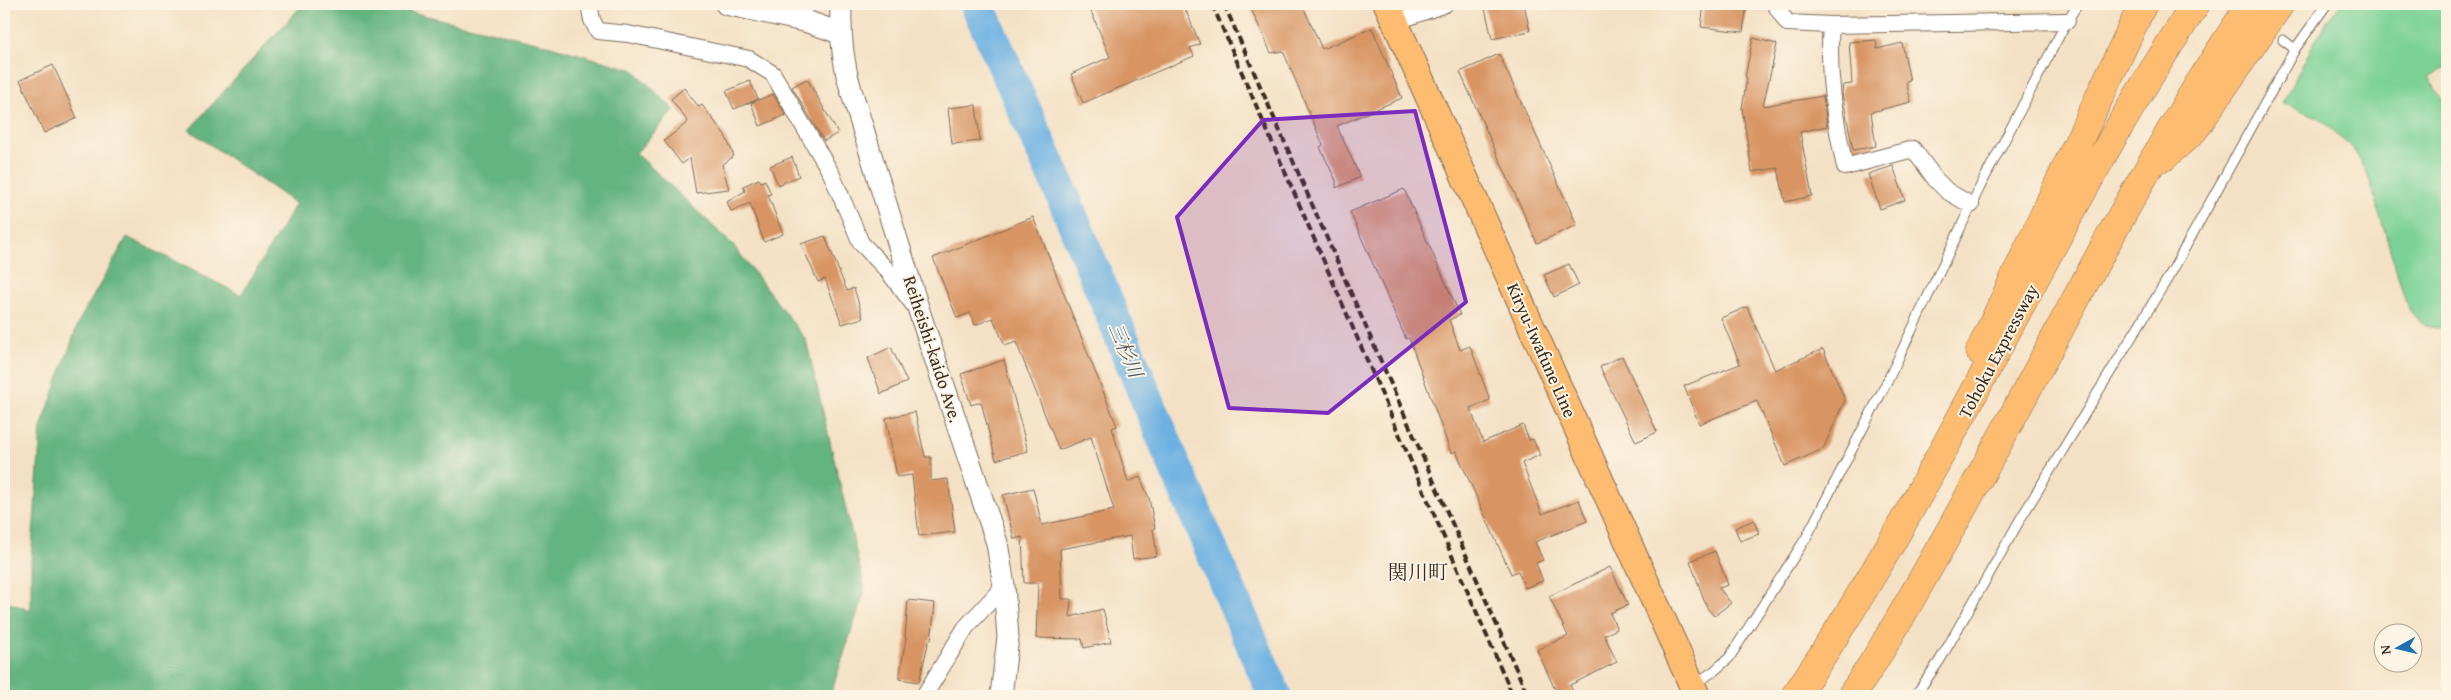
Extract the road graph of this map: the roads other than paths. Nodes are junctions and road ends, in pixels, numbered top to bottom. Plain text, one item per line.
1 (589, 4) edge
2 (726, 4) edge
3 (842, 4) edge
4 (1444, 4) edge
5 (1775, 4) edge
6 (2078, 4) edge
7 (2143, 4) edge
8 (2196, 4) edge
9 (2251, 4) edge
10 (2280, 4) edge
11 (2327, 4) edge
12 (804, 13) edge
13 (1391, 13) edge
14 (2067, 21) junction
15 (1830, 25) junction
16 (840, 33) junction
17 (2283, 40) dead end
18 (2295, 49) junction
19 (2143, 176) junction
20 (1971, 205) junction
21 (920, 314) junction
22 (1928, 482) junction
23 (1004, 586) junction
24 (1695, 691) edge
25 (924, 696) edge
26 (1001, 696) edge
27 (1795, 696) edge
28 (1850, 696) edge
29 (1915, 696) edge

1 - 21 street
2 - 12 street
3 - 16 street, Reiheishi-kaido Ave.
4 - 13 street
5 - 15 street
6 - 14 lane
7 - 22 highway
8 - 22 highway, Tohoku Expressway
9 - 19 highway
10 - 19 highway
11 - 18 lane
12 - 16 street
13 - 24 main road, Kiryu-Iwafune Line
14 - 15 street
14 - 20 lane
15 - 20 street
16 - 21 street, Reiheishi-kaido Ave.
17 - 18 lane
18 - 29 lane
19 - 28 highway
20 - 24 lane
21 - 23 street, Reiheishi-kaido Ave.
22 - 27 highway, Tohoku Expressway
23 - 25 street
23 - 26 street, Reiheishi-kaido Ave.

